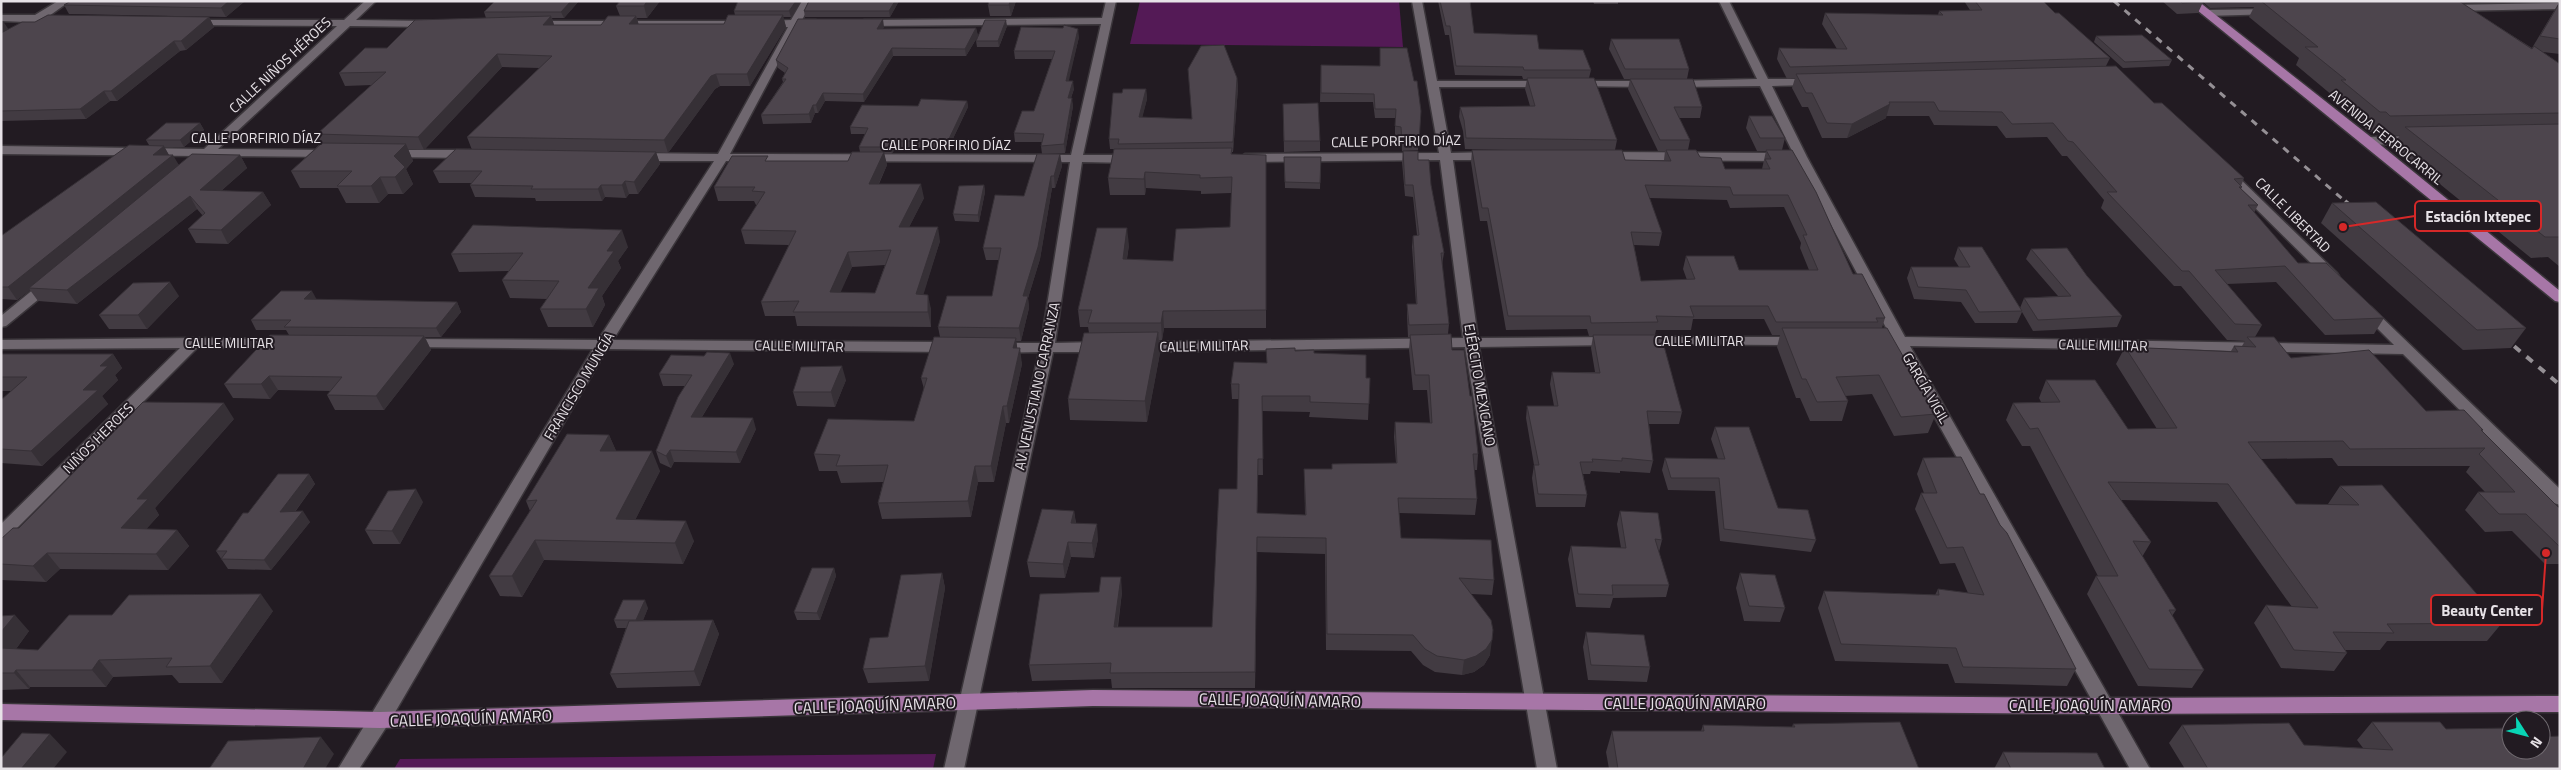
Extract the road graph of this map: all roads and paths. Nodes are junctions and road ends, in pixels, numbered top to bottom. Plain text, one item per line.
1 (65, 1) edge
2 (371, 1) edge
3 (807, 1) edge
4 (1111, 1) edge
5 (1417, 1) edge
6 (1724, 1) edge
7 (2191, 1) edge
8 (2560, 6) edge
9 (2285, 11) edge
10 (2206, 13) junction
11 (1, 18) edge
12 (2460, 18) edge
13 (37, 19) junction
14 (76, 20) edge
15 (1107, 21) junction
16 (176, 22) edge
17 (823, 23) edge
18 (853, 23) edge
19 (345, 24) junction
20 (445, 24) edge
21 (525, 24) edge
22 (794, 24) junction
23 (1, 42) edge
24 (1825, 82) edge
25 (1431, 84) junction
26 (1766, 84) junction
27 (2426, 140) edge
28 (2368, 141) junction
29 (1, 150) edge
30 (207, 153) junction
31 (346, 154) edge
32 (375, 154) edge
33 (484, 154) edge
34 (1446, 156) junction
35 (1505, 156) edge
36 (1594, 156) edge
37 (622, 157) edge
38 (1801, 157) junction
39 (1232, 158) edge
40 (721, 159) junction
41 (1144, 159) edge
42 (1076, 160) junction
43 (2216, 163) edge
44 (192, 166) edge
45 (62, 273) edge
46 (2342, 287) edge
47 (2560, 298) edge
48 (2357, 301) edge
49 (1, 323) edge
50 (1810, 341) edge
51 (1860, 341) edge
52 (1900, 341) junction
53 (195, 342) junction
54 (1471, 342) junction
55 (295, 343) edge
56 (394, 343) edge
57 (603, 344) junction
58 (1, 345) edge
59 (1048, 348) junction
60 (2406, 350) junction
61 (2560, 499) edge
62 (1, 534) edge
63 (967, 702) junction
64 (1536, 702) junction
65 (2560, 704) edge
66 (2106, 706) junction
67 (1, 712) edge
68 (380, 720) junction
69 (348, 769) edge
70 (954, 769) edge
71 (1547, 769) edge
72 (2140, 769) edge

1 - 13 street
2 - 19 street, CALLE NIÑOS HÉROES
3 - 22 street, FRANCISCO MUNGÍA
4 - 15 street, AV. VENUSTIANO CARRANZA
5 - 25 street, EJÉRCITO MEXICANO
6 - 26 street, GARCÍA VIGIL
7 - 10 main road, AVENIDA FERROCARRIL
8 - 12 street
9 - 10 street
10 - 28 main road, AVENIDA FERROCARRIL
11 - 13 street
13 - 14 street
13 - 23 street
15 - 18 street
15 - 42 street, AV. VENUSTIANO CARRANZA
16 - 19 street
17 - 22 street
19 - 20 street
19 - 30 street, CALLE NIÑOS HÉROES
21 - 22 street
22 - 40 street, FRANCISCO MUNGÍA
24 - 26 street
25 - 26 street
25 - 34 street, EJÉRCITO MEXICANO
26 - 38 street, GARCÍA VIGIL
27 - 28 street
28 - 47 main road, AVENIDA FERROCARRIL
29 - 30 street, CALLE PORFIRIO DÍAZ
30 - 31 street, CALLE PORFIRIO DÍAZ
30 - 44 street, CALLE NIÑOS HÉROES
32 - 33 street
34 - 35 street, CALLE PORFIRIO DÍAZ
34 - 39 street, CALLE PORFIRIO DÍAZ
34 - 54 street, EJÉRCITO MEXICANO
36 - 38 street
37 - 40 street, CALLE PORFIRIO DÍAZ
38 - 52 street, GARCÍA VIGIL
40 - 42 street, CALLE PORFIRIO DÍAZ
40 - 57 street, FRANCISCO MUNGÍA
41 - 42 street, CALLE PORFIRIO DÍAZ
42 - 59 street, AV. VENUSTIANO CARRANZA
43 - 46 street, CALLE LIBERTAD
45 - 49 street
48 - 60 street
50 - 54 street, CALLE MILITAR
51 - 52 street, CALLE MILITAR
52 - 60 street, CALLE MILITAR
52 - 66 street, GARCÍA VIGIL
53 - 55 street, CALLE MILITAR
53 - 58 street, CALLE MILITAR
53 - 62 street, NIÑOS HEROES
54 - 59 street, CALLE MILITAR
54 - 64 street, EJÉRCITO MEXICANO
56 - 57 street, CALLE MILITAR
57 - 59 street, CALLE MILITAR
57 - 68 street, FRANCISCO MUNGÍA
59 - 63 street, AV. VENUSTIANO CARRANZA
60 - 61 street
63 - 64 main road, CALLE JOAQUÍN AMARO
63 - 68 main road, CALLE JOAQUÍN AMARO
63 - 70 street, AV. VENUSTIANO CARRANZA
64 - 66 main road, CALLE JOAQUÍN AMARO
64 - 71 street, EJÉRCITO MEXICANO
65 - 66 main road, CALLE JOAQUÍN AMARO
66 - 72 street, GARCÍA VIGIL
67 - 68 main road, CALLE JOAQUÍN AMARO
68 - 69 street, FRANCISCO MUNGÍA

